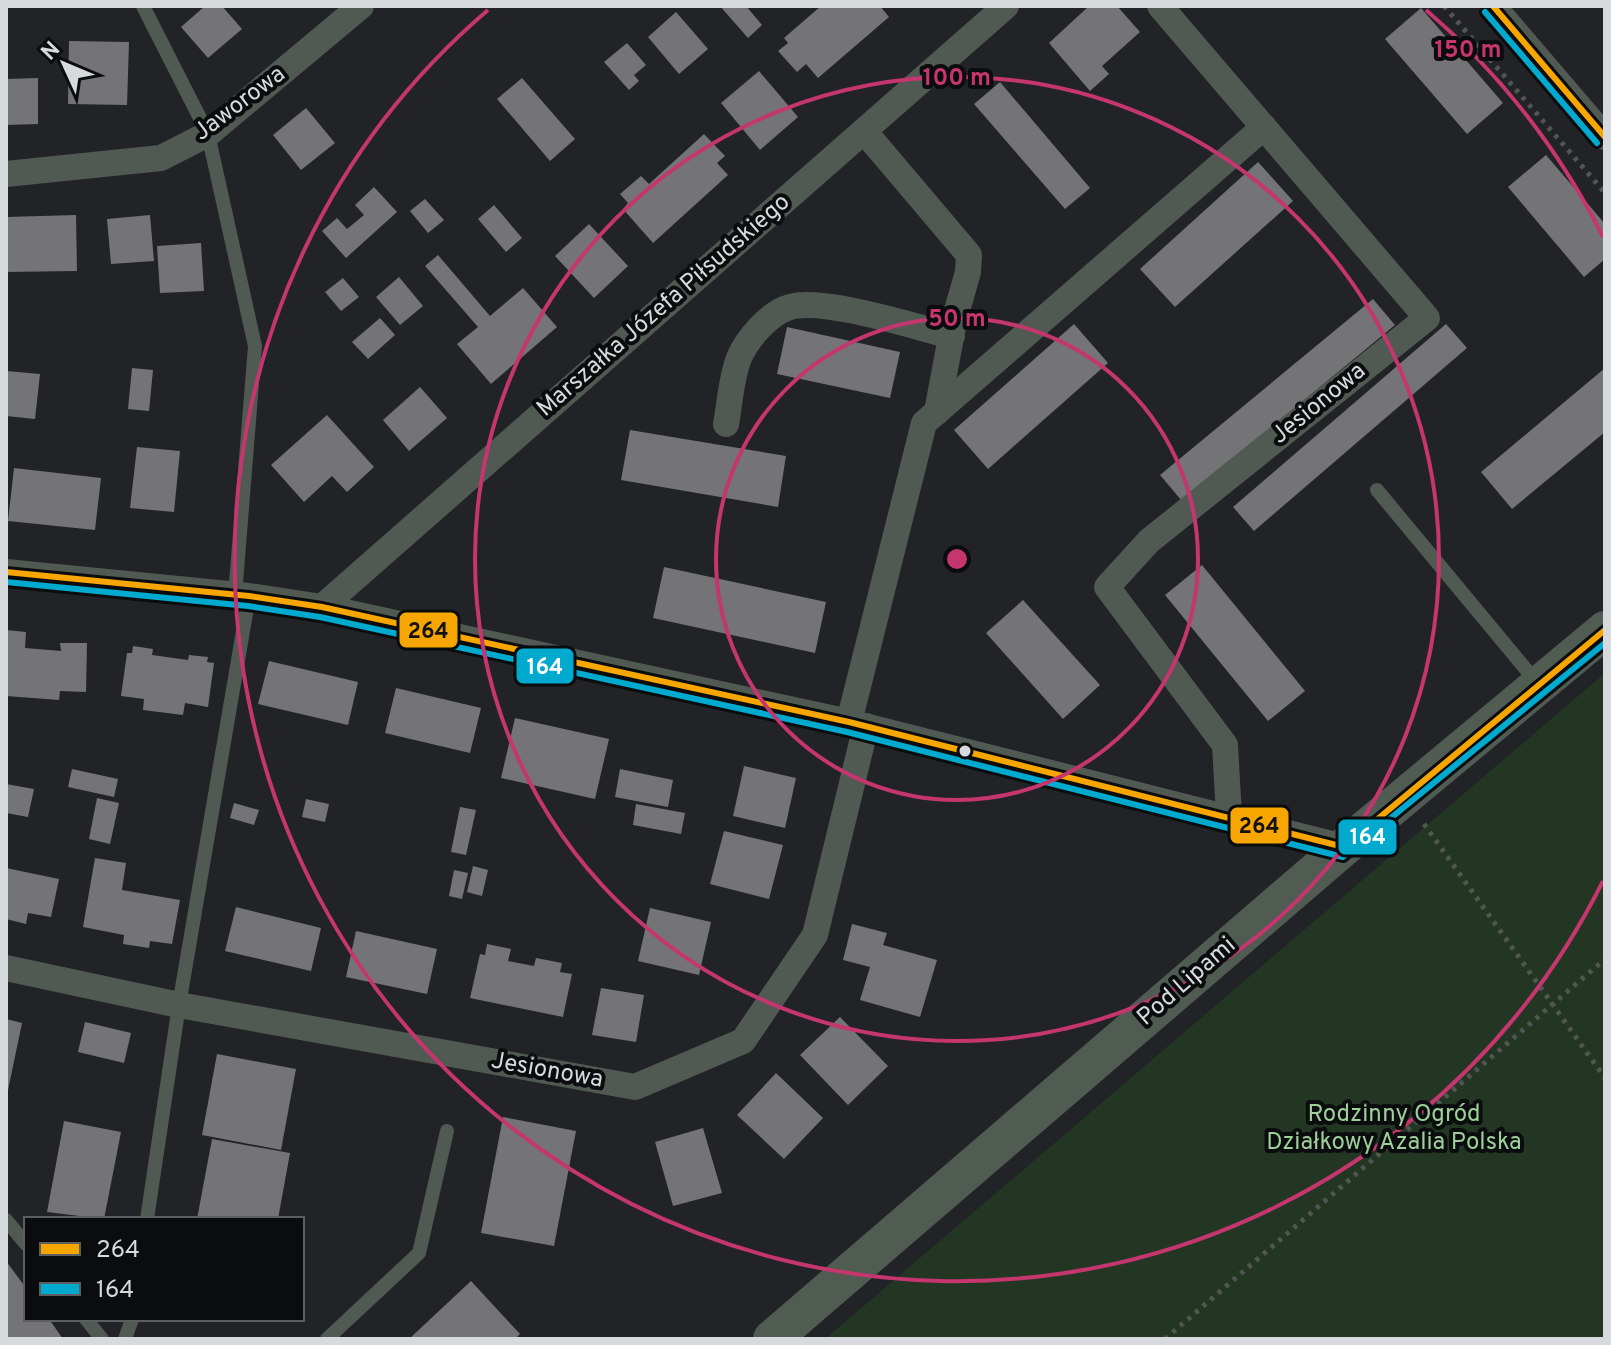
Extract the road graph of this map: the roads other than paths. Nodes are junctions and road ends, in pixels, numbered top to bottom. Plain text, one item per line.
1 (143, 6) edge
2 (361, 6) edge
3 (1006, 6) edge
4 (1160, 6) edge
5 (1493, 6) edge
6 (1264, 127) junction
7 (864, 131) junction
8 (208, 134) junction
9 (1605, 137) edge
10 (6, 174) edge
11 (952, 336) junction
12 (937, 412) junction
13 (726, 424) dead end
14 (1377, 490) dead end
15 (6, 572) edge
16 (242, 595) junction
17 (322, 607) junction
18 (1605, 630) edge
19 (1539, 685) junction
20 (858, 724) junction
21 (1229, 816) junction
22 (1344, 847) junction
23 (6, 968) edge
24 (179, 1005) junction
25 (447, 1131) dead end
26 (147, 1217) edge
27 (6, 1220) edge
28 (24, 1242) edge
29 (88, 1321) edge
30 (102, 1339) edge
31 (327, 1339) edge
32 (772, 1339) edge

1 - 8 lane
2 - 8 street, Jaworowa
3 - 7 street, Marszałka Józefa Piłsudskiego
4 - 6 street, Jesionowa
5 - 9 street
6 - 12 street
6 - 21 street, Jesionowa
7 - 11 street
7 - 17 street, Marszałka Józefa Piłsudskiego
8 - 10 street, Jaworowa
8 - 16 lane
11 - 12 street
11 - 13 street
12 - 20 street, Jesionowa
14 - 19 lane
15 - 16 street
16 - 17 street
16 - 24 lane
17 - 20 street
18 - 19 street, Pod Lipami
19 - 22 street, Pod Lipami
20 - 21 street
20 - 24 street, Jesionowa
21 - 22 street
22 - 32 street, Pod Lipami
23 - 24 street, Jesionowa
24 - 26 lane
25 - 31 lane
27 - 28 lane
29 - 30 lane

